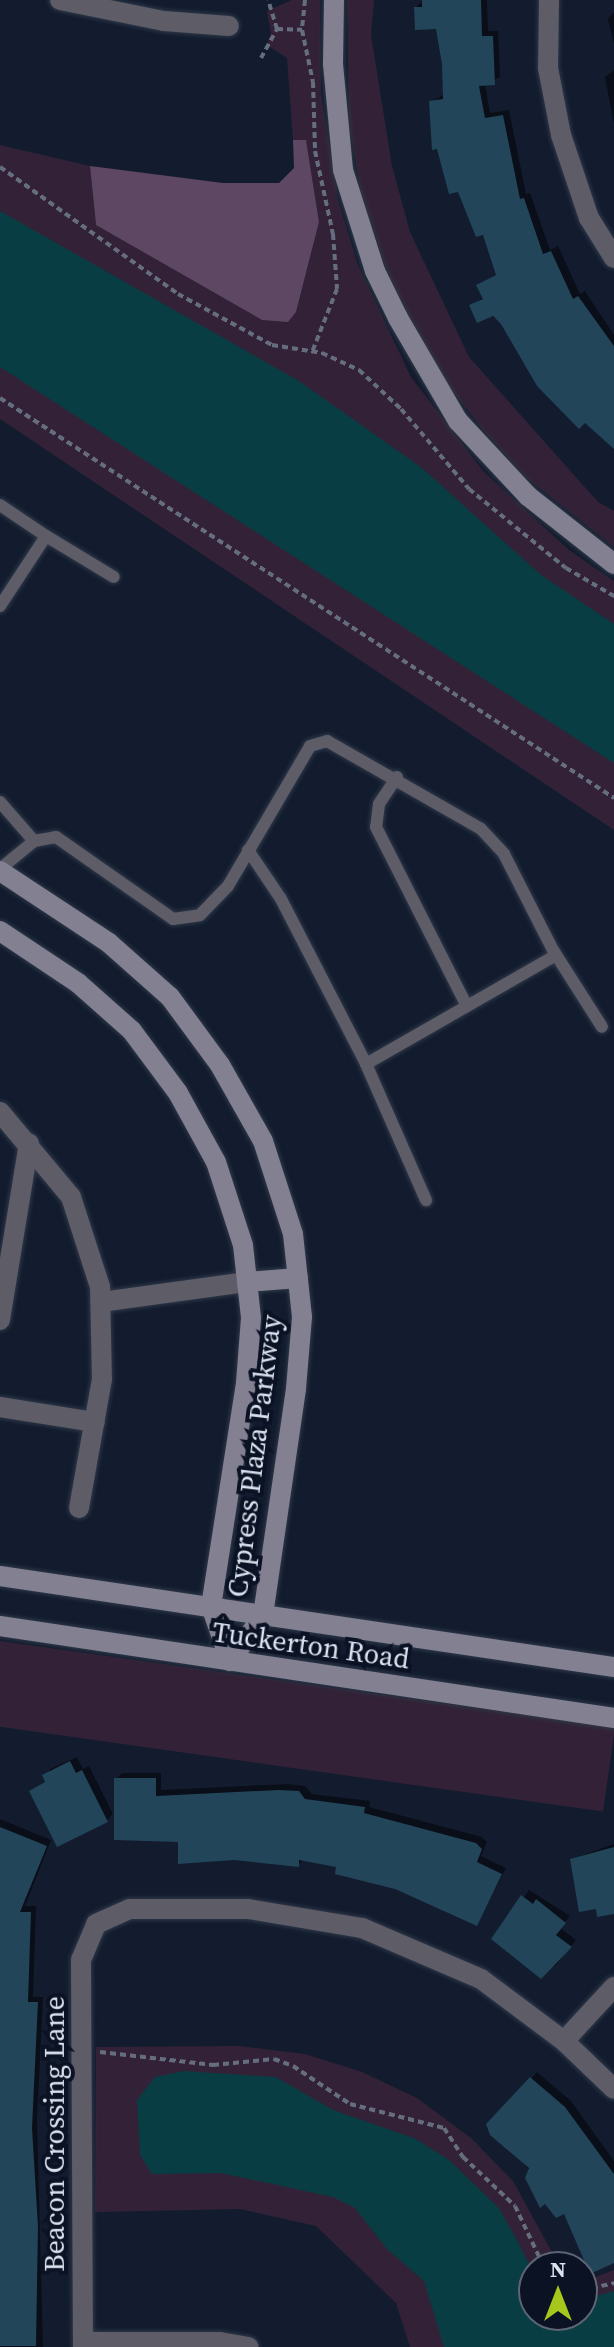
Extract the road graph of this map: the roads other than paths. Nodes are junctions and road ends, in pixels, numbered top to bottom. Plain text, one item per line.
1 (60, 0) edge
2 (334, 0) edge
3 (549, 0) edge
4 (229, 26) dead end
5 (614, 258) edge
6 (0, 505) edge
7 (46, 536) junction
8 (614, 564) edge
9 (114, 577) dead end
10 (0, 606) edge
11 (397, 777) junction
12 (0, 802) edge
13 (34, 841) junction
14 (248, 850) junction
15 (0, 870) edge
16 (0, 931) edge
17 (556, 955) junction
18 (467, 1006) junction
19 (602, 1027) dead end
20 (366, 1064) junction
21 (0, 1112) edge
22 (29, 1143) junction
23 (426, 1200) dead end
24 (298, 1278) junction
25 (247, 1282) junction
26 (101, 1302) junction
27 (0, 1320) edge
28 (0, 1407) edge
29 (95, 1422) junction
30 (79, 1508) dead end
31 (0, 1576) edge
32 (211, 1606) junction
33 (263, 1616) junction
34 (0, 1626) edge
35 (230, 1661) junction
36 (614, 1667) edge
37 (614, 1718) edge
38 (614, 1987) edge
39 (564, 2041) junction
40 (614, 2089) edge
41 (83, 2345) edge
42 (249, 2347) edge

1 - 4 street
2 - 8 street
3 - 5 street
6 - 7 lane
7 - 9 lane
7 - 10 lane
11 - 14 lane
11 - 17 lane
11 - 18 lane
12 - 13 lane
13 - 14 lane
13 - 15 lane
14 - 20 lane
15 - 24 street, Cypress Plaza Parkway
16 - 25 street, Cypress Plaza Parkway
17 - 18 lane
17 - 19 lane
18 - 20 lane
20 - 23 lane
21 - 22 street
22 - 26 street
22 - 27 street
24 - 25 street
24 - 33 street, Cypress Plaza Parkway
25 - 26 street
25 - 32 street, Cypress Plaza Parkway
26 - 29 street
28 - 29 street
29 - 30 street
31 - 32 street, Tuckerton Road
32 - 33 street, Tuckerton Road
32 - 35 street, Cypress Plaza Parkway
33 - 35 street, Cypress Plaza Parkway
33 - 36 street, Tuckerton Road
34 - 35 street, Tuckerton Road
35 - 37 street, Tuckerton Road
38 - 39 street
39 - 40 street
39 - 41 street, Beacon Crossing Lane
41 - 42 street

